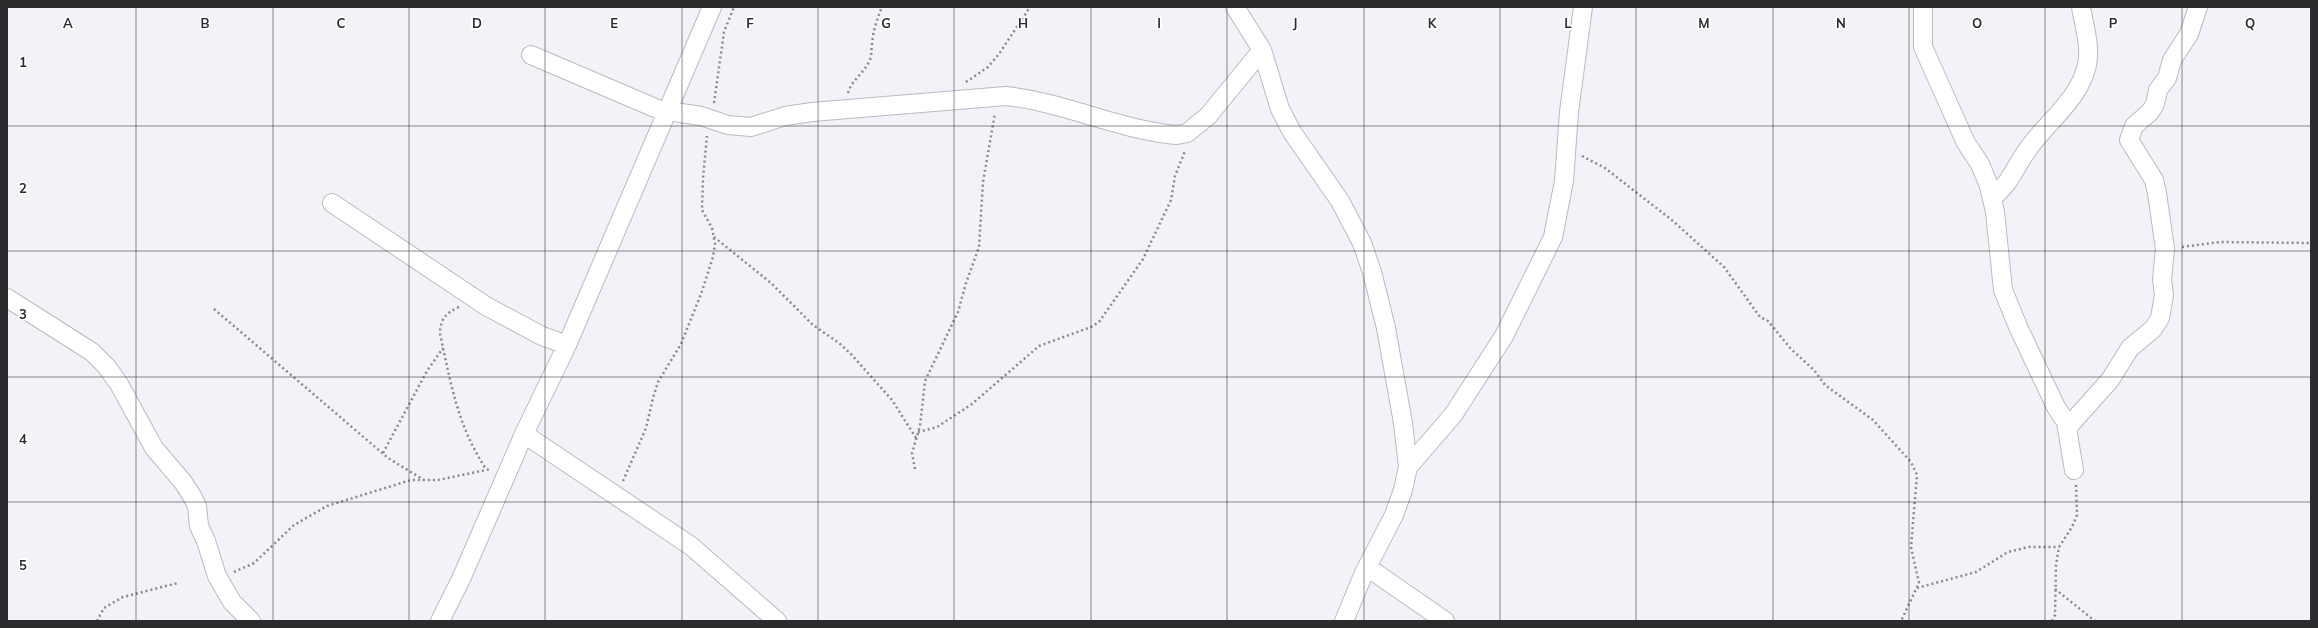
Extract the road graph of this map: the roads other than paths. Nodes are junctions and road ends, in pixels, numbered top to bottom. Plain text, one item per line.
1 (712, 7) edge
2 (1235, 7) edge
3 (1583, 7) edge
4 (1923, 7) edge
5 (2081, 7) edge
6 (2198, 7) edge
7 (1262, 50) junction
8 (531, 55) dead end
9 (668, 112) junction
10 (1992, 198) junction
11 (332, 203) dead end
12 (7, 298) edge
13 (568, 345) junction
14 (2068, 428) junction
15 (524, 434) junction
16 (1408, 467) junction
17 (2074, 470) road end
18 (1367, 567) junction
19 (251, 621) edge
20 (440, 621) edge
21 (777, 621) edge
22 (1344, 621) edge
23 (1445, 621) edge

1 - 9 street
2 - 7 street
3 - 16 street
4 - 10 street
5 - 10 street
6 - 14 street
7 - 9 street
7 - 16 street
8 - 9 street
9 - 13 street
10 - 14 street
11 - 13 street
12 - 19 street
13 - 15 street
14 - 17 street
15 - 20 street
15 - 21 street
16 - 18 street
18 - 22 street
18 - 23 street

